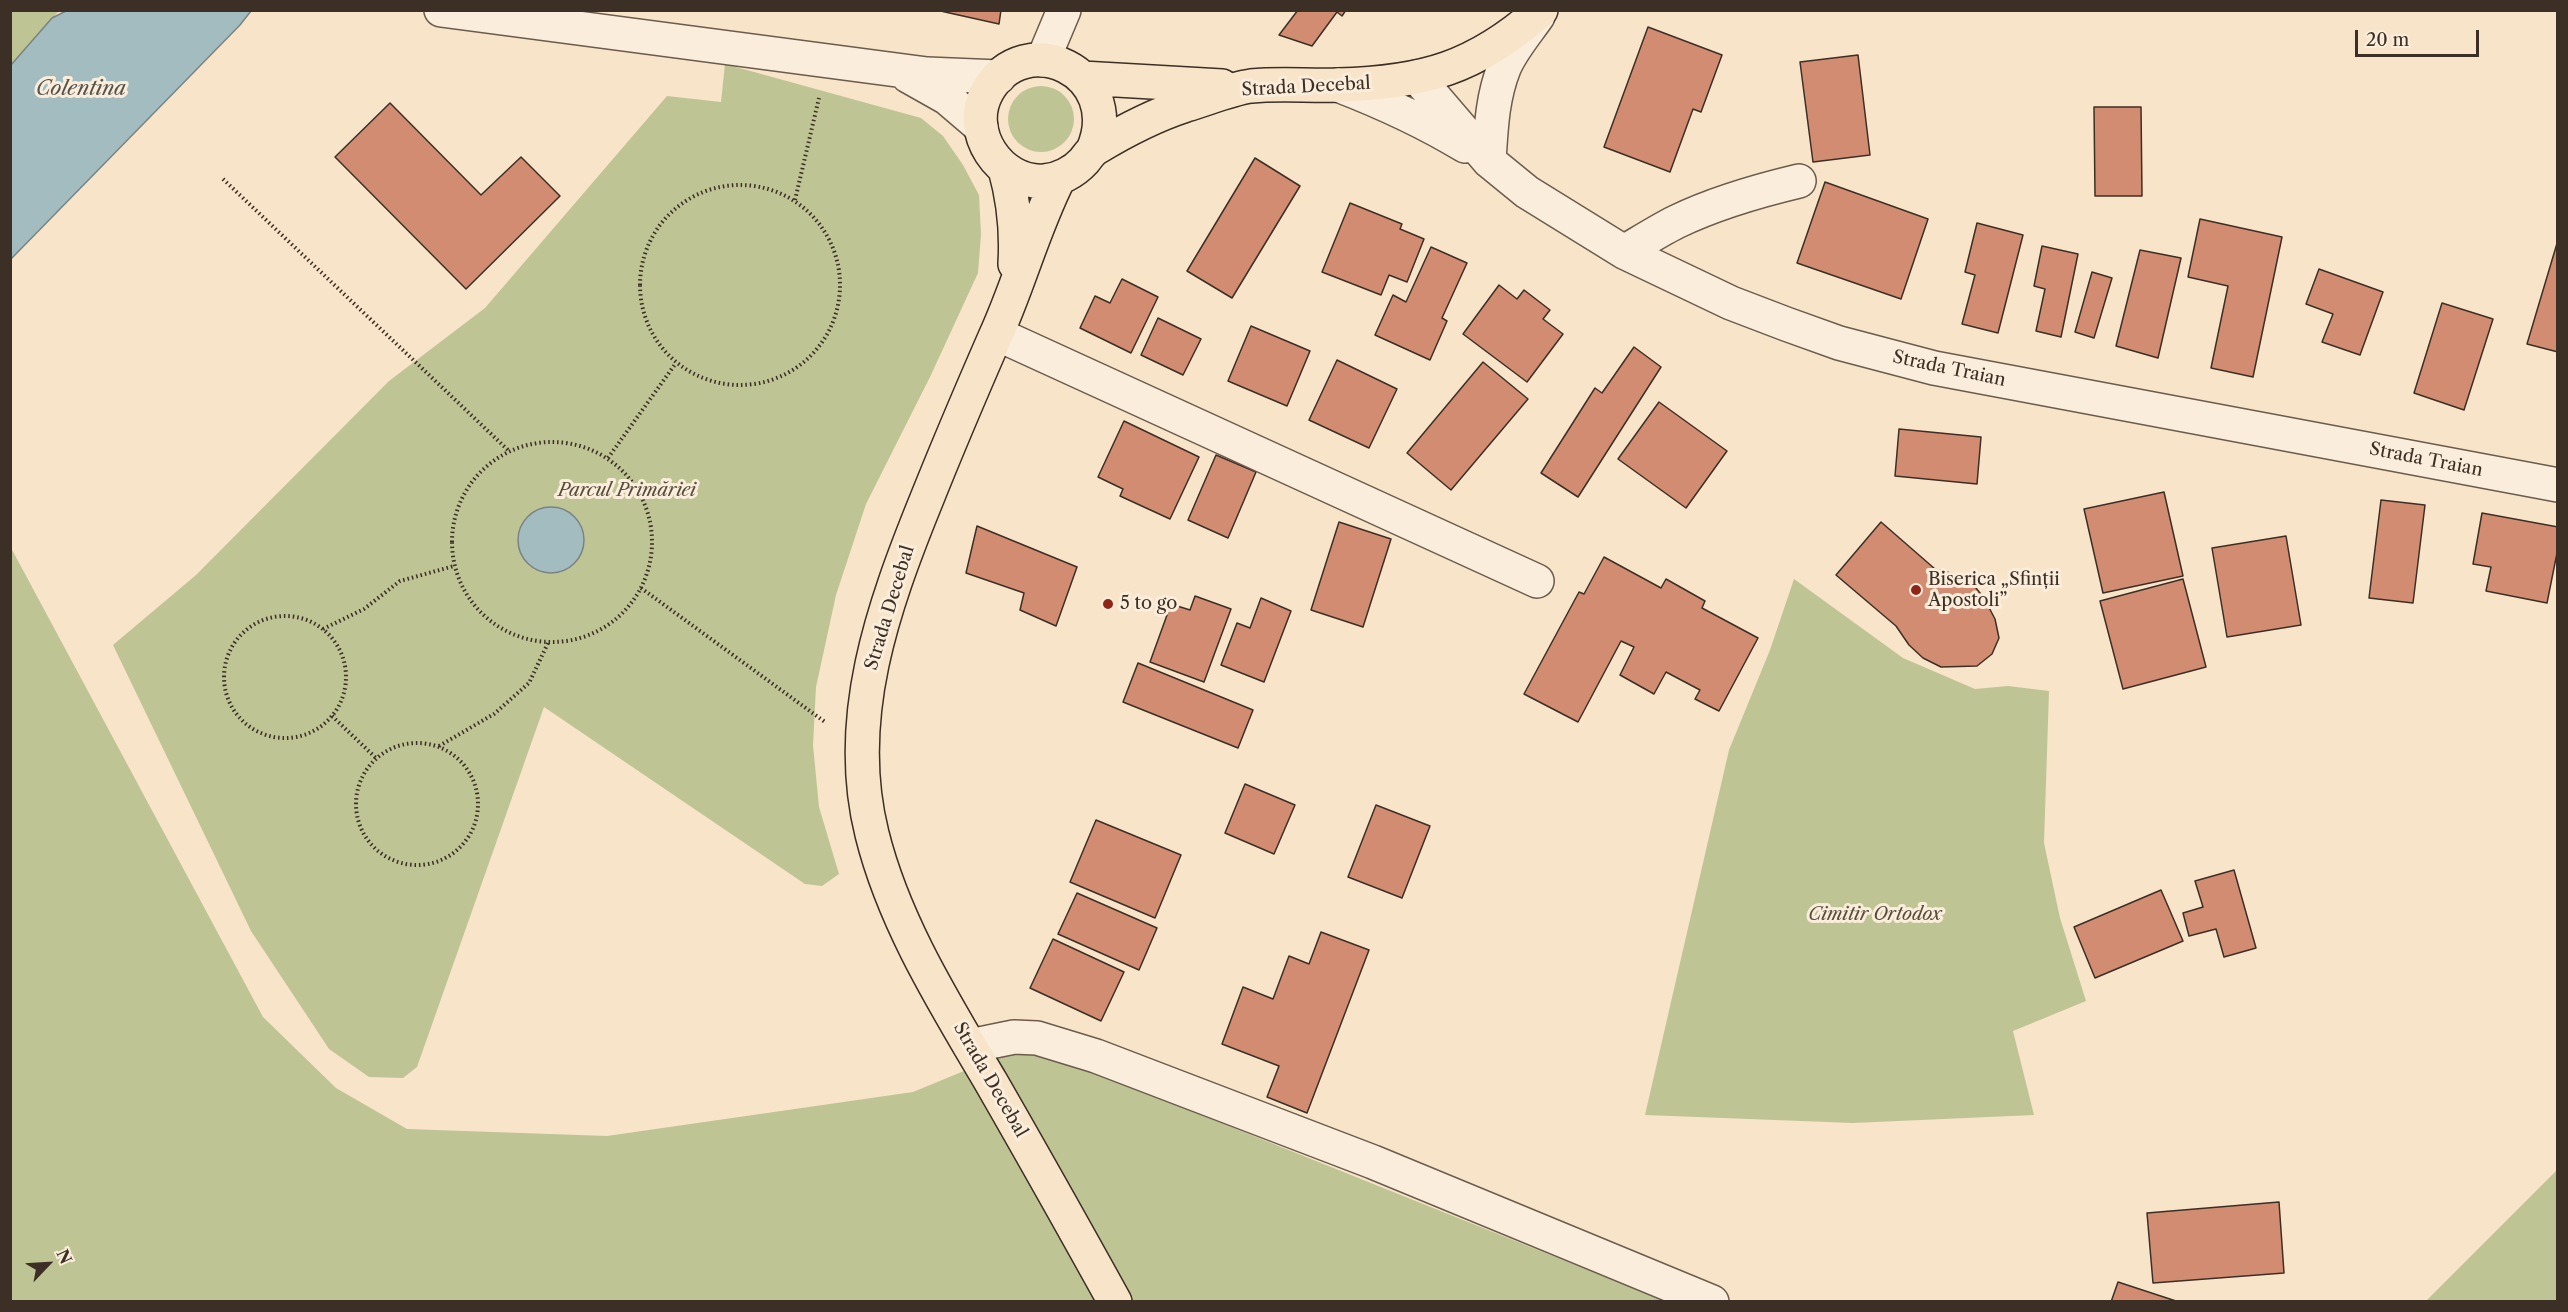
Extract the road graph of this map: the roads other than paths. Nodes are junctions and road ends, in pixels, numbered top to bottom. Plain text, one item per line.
1 (441, 10) edge
2 (1064, 10) edge
3 (1541, 10) edge
4 (1043, 60) junction
5 (896, 70) junction
6 (999, 77) junction
7 (1417, 77) junction
8 (1082, 78) junction
9 (1338, 85) junction
10 (1250, 86) junction
11 (981, 127) junction
12 (1093, 150) junction
13 (1489, 161) junction
14 (1005, 169) junction
15 (1059, 178) junction
16 (1799, 181) dead end
17 (1624, 252) junction
18 (1012, 295) junction
19 (997, 334) junction
20 (2558, 484) edge
21 (1537, 581) dead end
22 (970, 1046) junction
23 (1115, 1302) edge
24 (1712, 1302) edge

1 - 5 street
2 - 4 street
3 - 7 main road, Strada Decebal
3 - 13 street, Strada Decebal
4 - 6 main road
4 - 8 main road
5 - 6 street
5 - 11 street
6 - 11 main road
7 - 9 main road, Strada Decebal
7 - 13 street, Strada Traian
8 - 10 main road
8 - 12 main road
9 - 10 main road, Strada Decebal
9 - 13 street
10 - 12 main road, Strada Decebal
11 - 14 main road
12 - 15 main road, Strada Decebal
13 - 17 street, Strada Traian
14 - 15 main road
14 - 18 main road, Strada Decebal
15 - 18 main road, Strada Decebal
16 - 17 street
17 - 20 street, Strada Traian
18 - 19 main road, Strada Decebal
19 - 21 street
19 - 22 main road, Strada Decebal
22 - 23 main road, Strada Decebal
22 - 24 street

